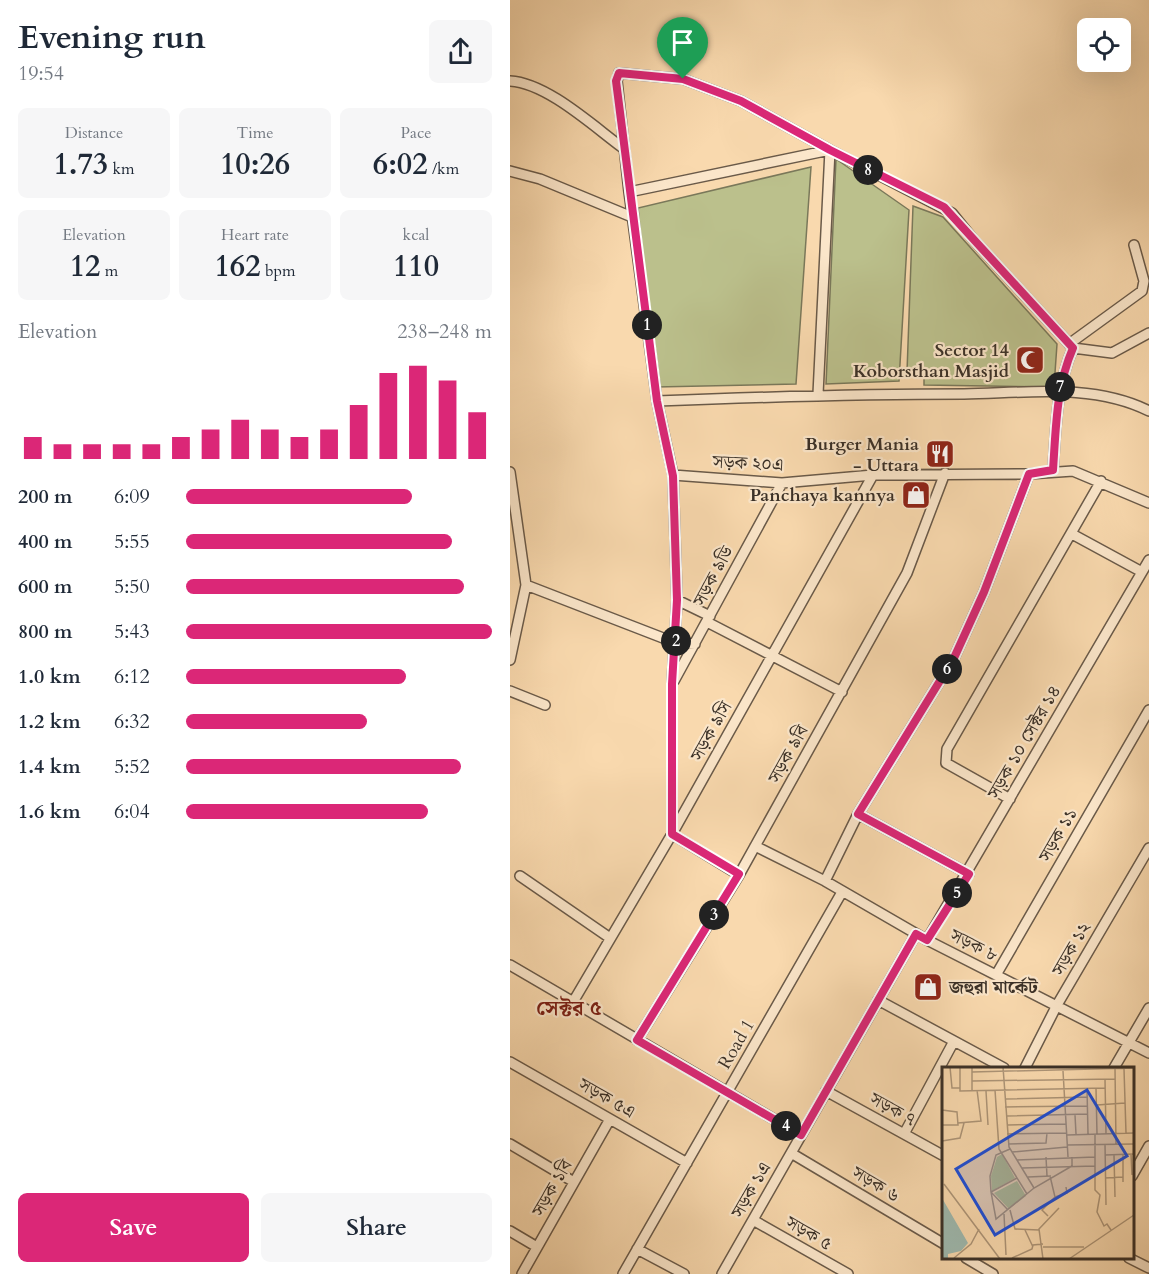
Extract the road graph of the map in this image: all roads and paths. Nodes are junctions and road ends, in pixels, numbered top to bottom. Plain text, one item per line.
1 (510, 81) edge
2 (623, 148) junction
3 (830, 150) junction
4 (510, 171) edge
5 (629, 192) junction
6 (632, 217) junction
7 (1134, 245) dead end
8 (1149, 333) edge
9 (1071, 346) junction
10 (1059, 393) junction
11 (818, 394) junction
12 (657, 401) junction
13 (1149, 411) edge
14 (1053, 470) junction
15 (510, 472) edge
16 (945, 472) junction
17 (1029, 474) junction
18 (873, 475) junction
19 (673, 476) junction
20 (1101, 481) junction
21 (782, 483) junction
22 (1149, 503) edge
23 (1072, 534) junction
24 (1149, 560) edge
25 (1142, 572) junction
26 (526, 585) junction
27 (677, 600) junction
28 (709, 619) junction
29 (676, 642) junction
30 (695, 644) junction
31 (772, 655) junction
32 (510, 660) edge
33 (672, 684) junction
34 (510, 691) edge
35 (842, 692) junction
36 (545, 705) dead end
37 (1149, 710) edge
38 (1010, 799) junction
39 (858, 814) junction
40 (672, 834) junction
41 (755, 846) junction
42 (1149, 848) edge
43 (739, 874) junction
44 (969, 874) junction
45 (520, 876) dead end
46 (825, 881) junction
47 (842, 892) junction
48 (916, 934) junction
49 (610, 938) junction
50 (927, 940) junction
51 (510, 965) edge
52 (996, 975) junction
53 (878, 1000) junction
54 (573, 1002) junction
55 (1057, 1005) junction
56 (1149, 1008) edge
57 (637, 1040) junction
58 (954, 1041) junction
59 (1128, 1044) junction
60 (1149, 1053) edge
61 (510, 1062) edge
62 (1002, 1067) edge
63 (1026, 1067) edge
64 (1115, 1067) edge
65 (826, 1091) junction
66 (727, 1092) junction
67 (610, 1119) junction
68 (904, 1134) junction
69 (801, 1135) junction
70 (510, 1144) edge
71 (1149, 1146) edge
72 (791, 1153) junction
73 (942, 1155) edge
74 (687, 1163) junction
75 (1134, 1172) edge
76 (574, 1182) junction
77 (753, 1220) junction
78 (510, 1231) edge
79 (942, 1243) edge
80 (537, 1247) junction
81 (638, 1248) junction
82 (969, 1259) edge
83 (1133, 1259) edge
84 (1149, 1268) edge
85 (522, 1274) edge
86 (623, 1274) edge
87 (684, 1274) edge
88 (722, 1274) edge
89 (848, 1274) edge
90 (993, 1274) edge

1 - 2 street
2 - 3 street
2 - 5 street
3 - 5 street
3 - 9 street
3 - 11 street
4 - 6 street
5 - 6 street
6 - 12 street
7 - 9 street
8 - 9 street
9 - 10 street
10 - 11 street
10 - 13 street
10 - 14 street
11 - 12 street
12 - 19 street
14 - 17 street, সড়ক ২০এ
14 - 20 street, সড়ক ২০এ
15 - 26 street
16 - 17 street, সড়ক ২০এ
16 - 18 street, সড়ক ২০এ
16 - 35 street, সড়ক ৯বি
17 - 39 street
18 - 21 street, সড়ক ২০এ
18 - 31 street, সড়ক ৯সি
19 - 21 street, সড়ক ২০এ
19 - 27 street
20 - 22 street, সড়ক ২০এ
20 - 23 street
21 - 28 street, সড়ক ৯ডি
23 - 25 street
23 - 38 street
24 - 25 street, সড়ক ১০ সেক্টর ১৪
25 - 38 street, সড়ক ১০ সেক্টর ১৪
26 - 29 street
26 - 32 street
27 - 28 street
27 - 29 street
28 - 30 street, সড়ক ৯ডি
28 - 31 street
29 - 30 street
29 - 33 street
30 - 33 street, সড়ক ৯ডি
31 - 35 street
31 - 40 street, সড়ক ৯সি
33 - 40 street
34 - 36 street
35 - 41 street, সড়ক ৯বি
37 - 52 street, সড়ক ১১
38 - 44 street, সড়ক ১০ সেক্টর ১৪
39 - 44 street
39 - 46 street
40 - 43 street
40 - 49 street, সড়ক ৯সি
41 - 43 street, সড়ক ৯বি
41 - 46 street, সড়ক ৮
42 - 55 street, সড়ক ১২
43 - 57 street, সড়ক ৯বি
44 - 50 street, সড়ক ১০ সেক্টর ১৪
45 - 49 street
46 - 47 street, সড়ক ৮
47 - 48 street, সড়ক ৮
47 - 66 street, Road 1
48 - 50 street, সড়ক ৮
48 - 53 street, সড়ক ১এ
49 - 54 street, সড়ক ৯সি
50 - 52 street, সড়ক ৮
51 - 54 street
52 - 55 street, সড়ক ৮
53 - 58 street
53 - 65 street, সড়ক ১এ
54 - 57 street
55 - 59 street, সড়ক ৮
55 - 63 street, সড়ক ১২
56 - 59 street
57 - 66 street
58 - 62 street
58 - 68 street
59 - 60 street, সড়ক ৮
59 - 64 street
61 - 67 street, সড়ক ৫এ
65 - 68 street, সড়ক ৭
65 - 69 street, সড়ক ১এ
66 - 69 street
66 - 74 street, Road 1
67 - 74 street, সড়ক ৫এ
67 - 76 street, সড়ক ১বি
68 - 73 street, সড়ক ৭
69 - 72 street, সড়ক ১এ
70 - 76 street
71 - 75 street
72 - 77 street, সড়ক ১এ
72 - 79 street, সড়ক ৬
74 - 81 street, Road 1
76 - 80 street, সড়ক ১বি
77 - 88 street, সড়ক ১এ
77 - 89 street, সড়ক ৫
78 - 80 street
80 - 85 street, সড়ক ১বি
81 - 86 street, Road 1
81 - 87 street
82 - 90 street
83 - 84 street

